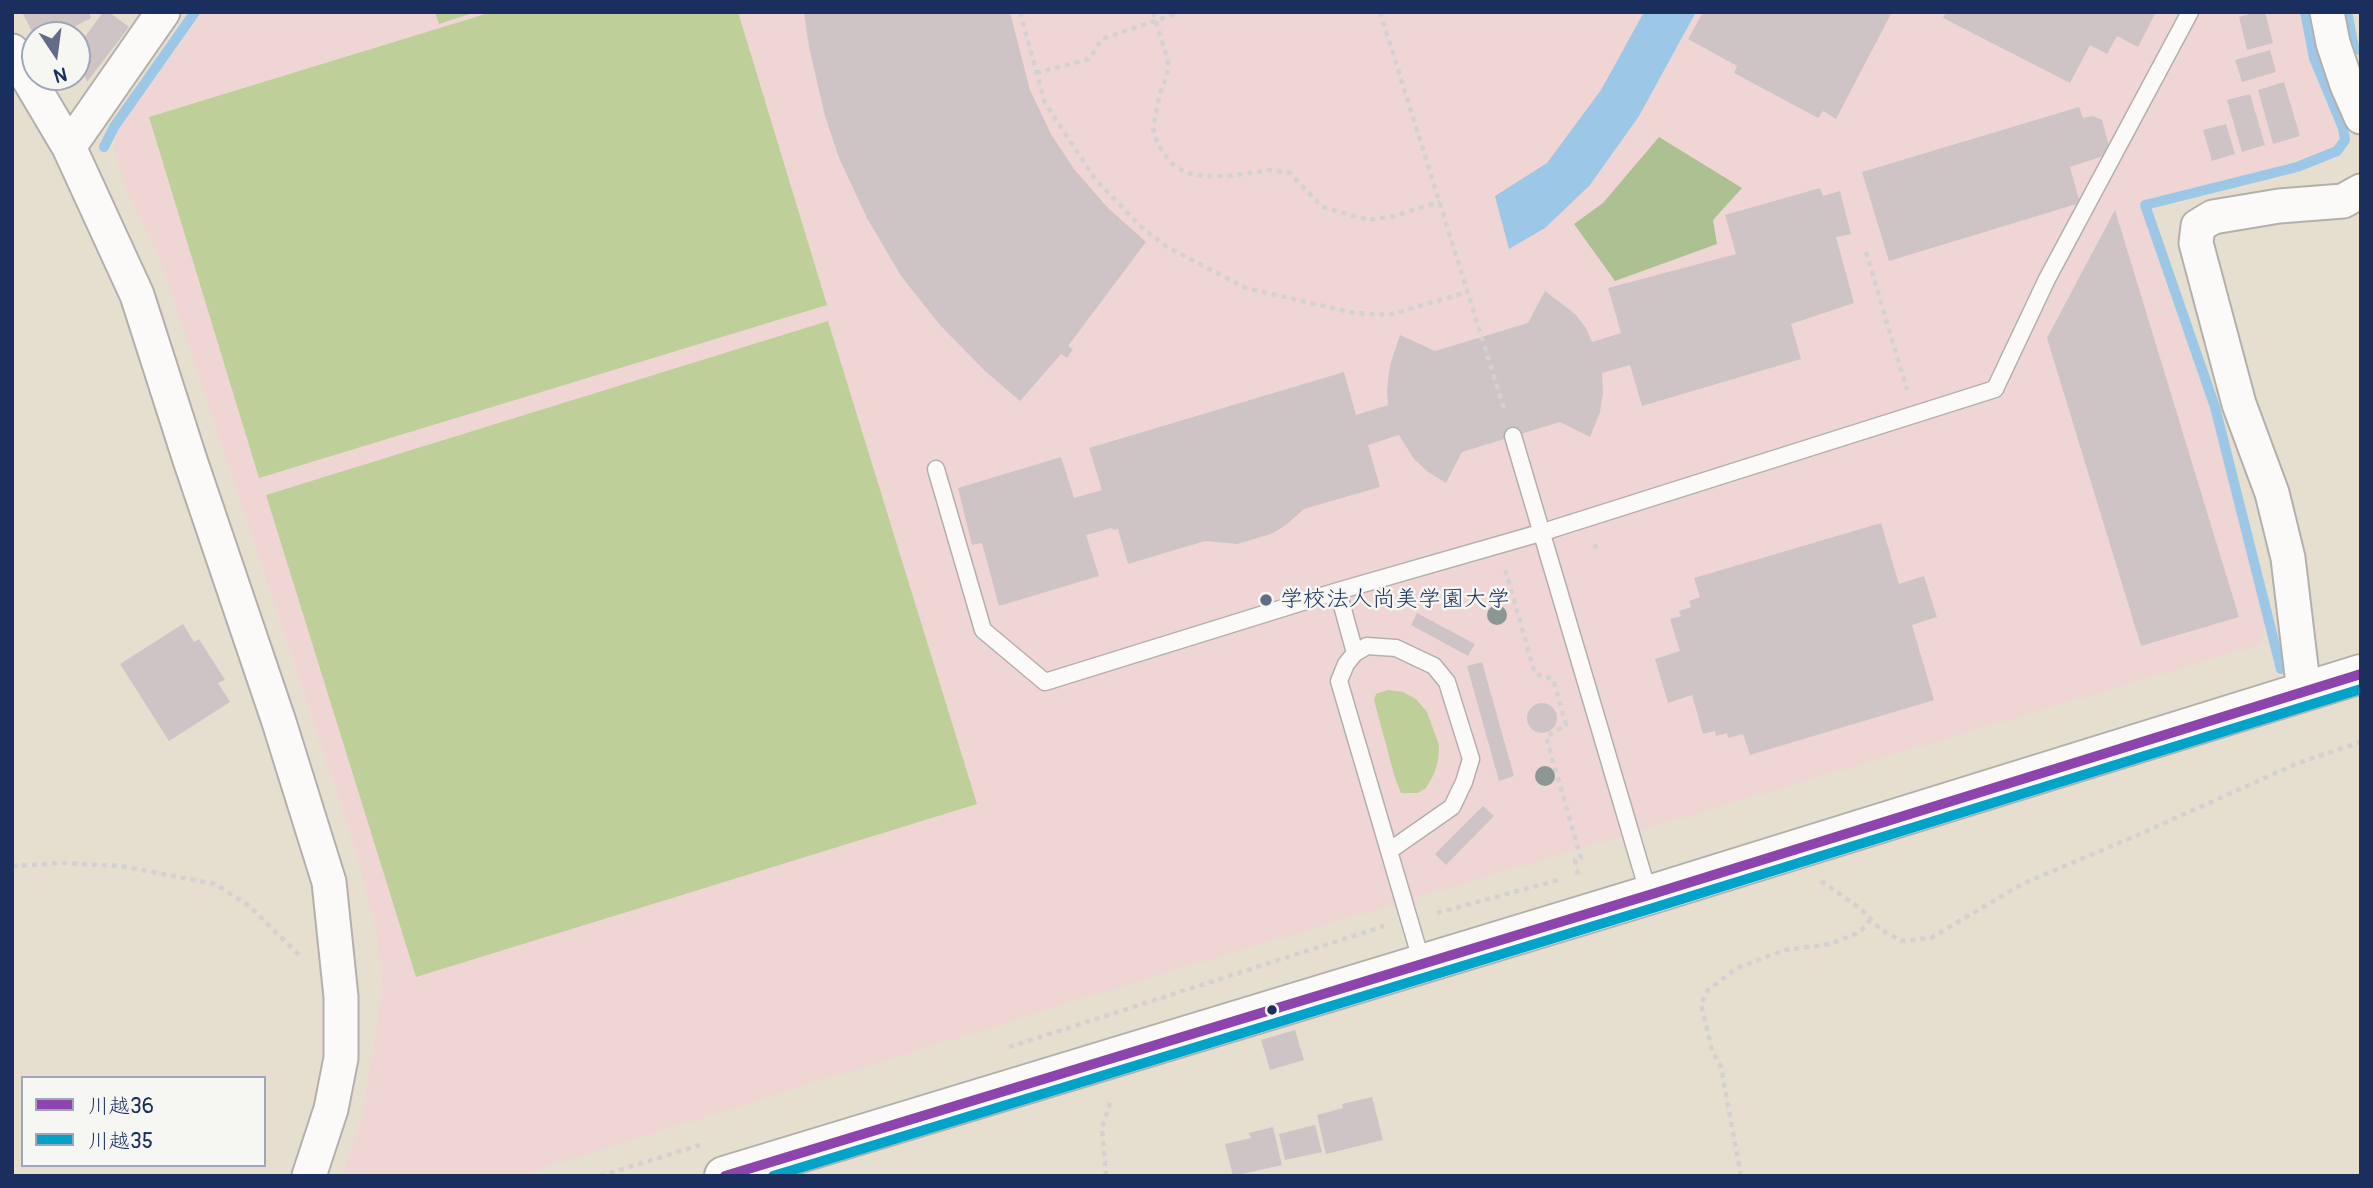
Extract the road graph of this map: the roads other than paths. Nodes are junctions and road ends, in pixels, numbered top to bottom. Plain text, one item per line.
1 (163, 12) edge
2 (2190, 12) edge
3 (2327, 12) edge
4 (12, 51) edge
5 (2361, 117) edge
6 (69, 147) junction
7 (2361, 191) edge
8 (1513, 436) road end
9 (936, 469) dead end
10 (1540, 533) junction
11 (1338, 591) junction
12 (1355, 653) junction
13 (2361, 674) edge
14 (2304, 692) junction
15 (1389, 851) junction
16 (1648, 895) junction
17 (1422, 963) junction
18 (309, 1176) edge
19 (724, 1176) edge

1 - 6 street
2 - 10 lane
3 - 5 street
4 - 6 street
6 - 18 street
7 - 14 street
8 - 10 lane
9 - 11 lane
10 - 11 lane
10 - 16 lane
11 - 12 lane
12 - 15 lane
12 - 15 lane
13 - 14 street
14 - 16 street
15 - 17 lane
16 - 17 street
17 - 19 street

